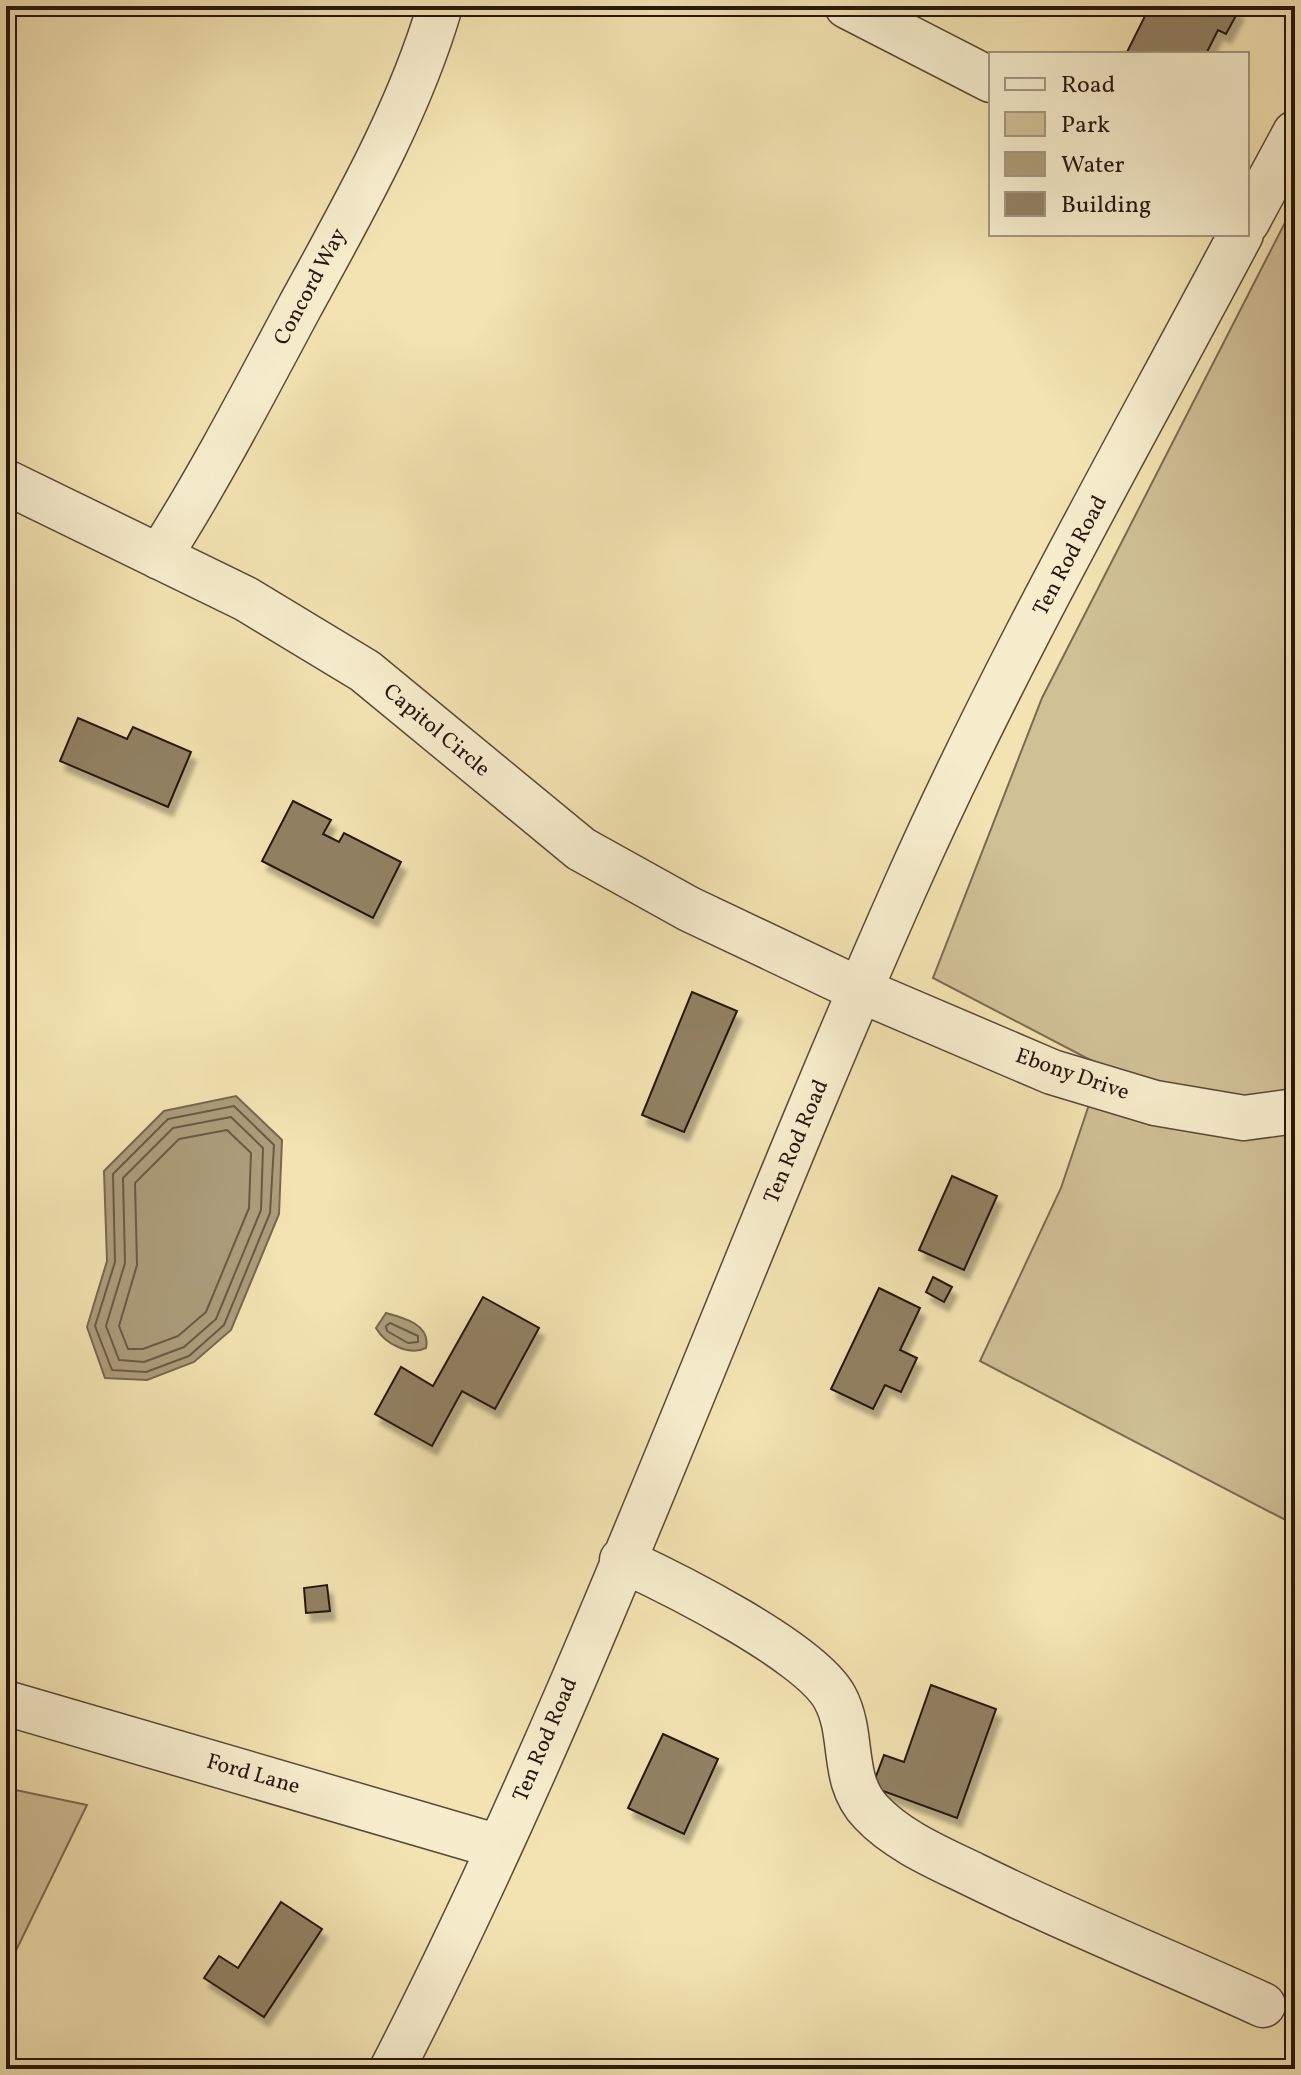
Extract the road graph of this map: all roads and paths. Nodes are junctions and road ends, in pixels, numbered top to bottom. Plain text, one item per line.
1 (440, 6) edge
2 (847, 6) edge
3 (989, 79) edge
4 (1295, 133) edge
5 (1249, 214) edge
6 (1237, 236) edge
7 (6, 482) edge
8 (159, 557) junction
9 (860, 990) junction
10 (1295, 1111) edge
11 (622, 1560) junction
12 (6, 1703) edge
13 (499, 1847) junction
14 (1263, 2005) dead end
15 (392, 2069) edge

1 - 8 street, Concord Way
2 - 3 street
4 - 5 street, Ten Rod Road
6 - 9 street, Ten Rod Road
7 - 8 street, Capitol Circle
8 - 9 street, Capitol Circle
9 - 10 street, Ebony Drive
9 - 11 street, Ten Rod Road
11 - 13 street, Ten Rod Road
11 - 14 street
12 - 13 street, Ford Lane
13 - 15 street, Ten Rod Road

